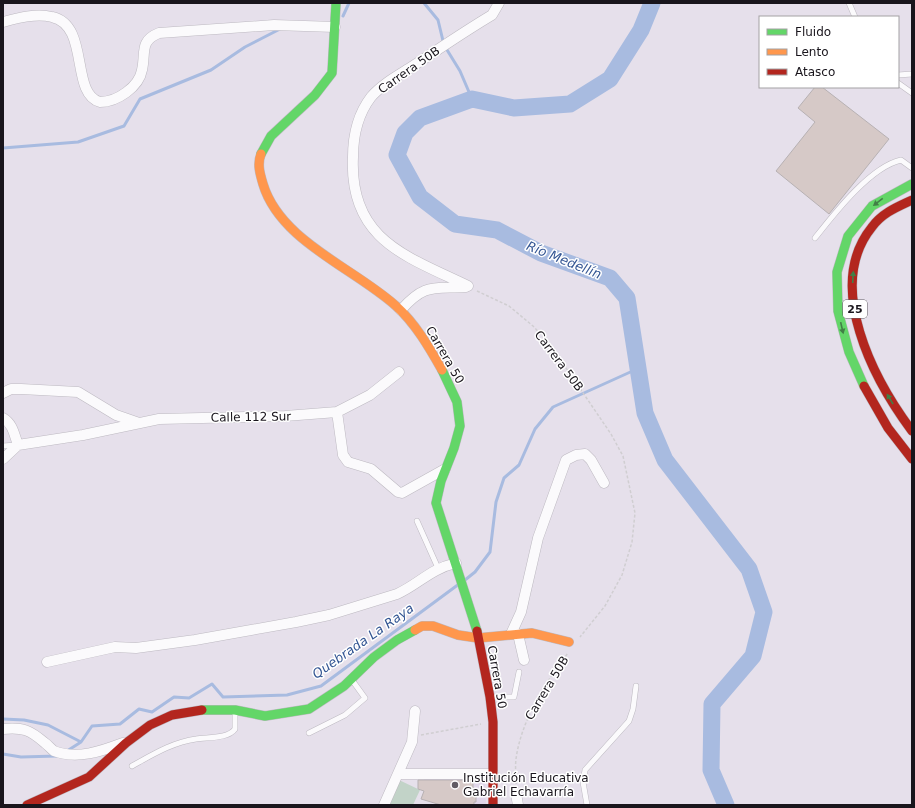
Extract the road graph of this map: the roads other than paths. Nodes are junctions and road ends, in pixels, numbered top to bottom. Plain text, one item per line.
1 (336, 3) edge
2 (499, 3) edge
3 (849, 3) edge
4 (855, 16) edge
5 (3, 22) edge
6 (335, 27) junction
7 (912, 74) edge
8 (899, 75) edge
9 (899, 84) edge
10 (912, 93) edge
11 (912, 168) edge
12 (912, 184) edge
13 (912, 200) edge
14 (815, 238) dead end
15 (401, 310) junction
16 (399, 372) dead end
17 (3, 393) edge
18 (337, 412) junction
19 (3, 418) edge
20 (140, 423) junction
21 (912, 431) edge
22 (18, 445) junction
23 (3, 446) edge
24 (3, 459) edge
25 (912, 459) edge
26 (445, 469) junction
27 (604, 483) dead end
28 (417, 521) dead end
29 (456, 563) junction
30 (438, 568) junction
31 (515, 634) junction
32 (478, 638) junction
33 (573, 641) road end
34 (524, 660) dead end
35 (47, 662) dead end
36 (519, 672) dead end
37 (351, 679) junction
38 (636, 686) dead end
39 (490, 697) junction
40 (235, 710) junction
41 (415, 711) dead end
42 (3, 729) edge
43 (309, 733) dead end
44 (126, 743) junction
45 (132, 766) dead end
46 (399, 774) junction
47 (493, 774) junction
48 (516, 794) road end
49 (27, 805) edge
50 (384, 805) edge
51 (493, 805) edge
52 (518, 805) edge
53 (587, 805) edge

1 - 6 main road, Carrera 50
2 - 15 street, Carrera 50B
3 - 4 lane
5 - 6 street
6 - 15 main road, Carrera 50
7 - 8 lane
9 - 10 lane
11 - 14 lane
12 -> 25 main road, 25
21 -> 13 main road, 25
15 - 26 main road, Carrera 50
16 - 18 street
17 - 20 street
18 - 20 street, Calle 112 Sur
18 - 26 street
19 - 22 street
20 - 22 street, Calle 112 Sur
22 - 23 lane, Calle 112 Sur
22 - 24 street
26 - 29 main road, Carrera 50
27 - 31 street
28 - 30 lane
29 - 30 street
29 - 32 main road, Carrera 50
30 - 35 street
31 - 32 main road
31 - 33 main road
31 - 34 street
32 - 37 main road
32 - 39 main road, Carrera 50
36 - 39 lane
37 - 40 main road
37 - 43 lane
38 - 53 lane
39 - 47 main road, Carrera 50
40 - 44 main road
40 - 45 lane
41 - 46 street
42 - 44 street
44 - 49 main road
46 - 47 street
46 - 50 street
47 - 51 main road, Carrera 50
48 - 52 street

